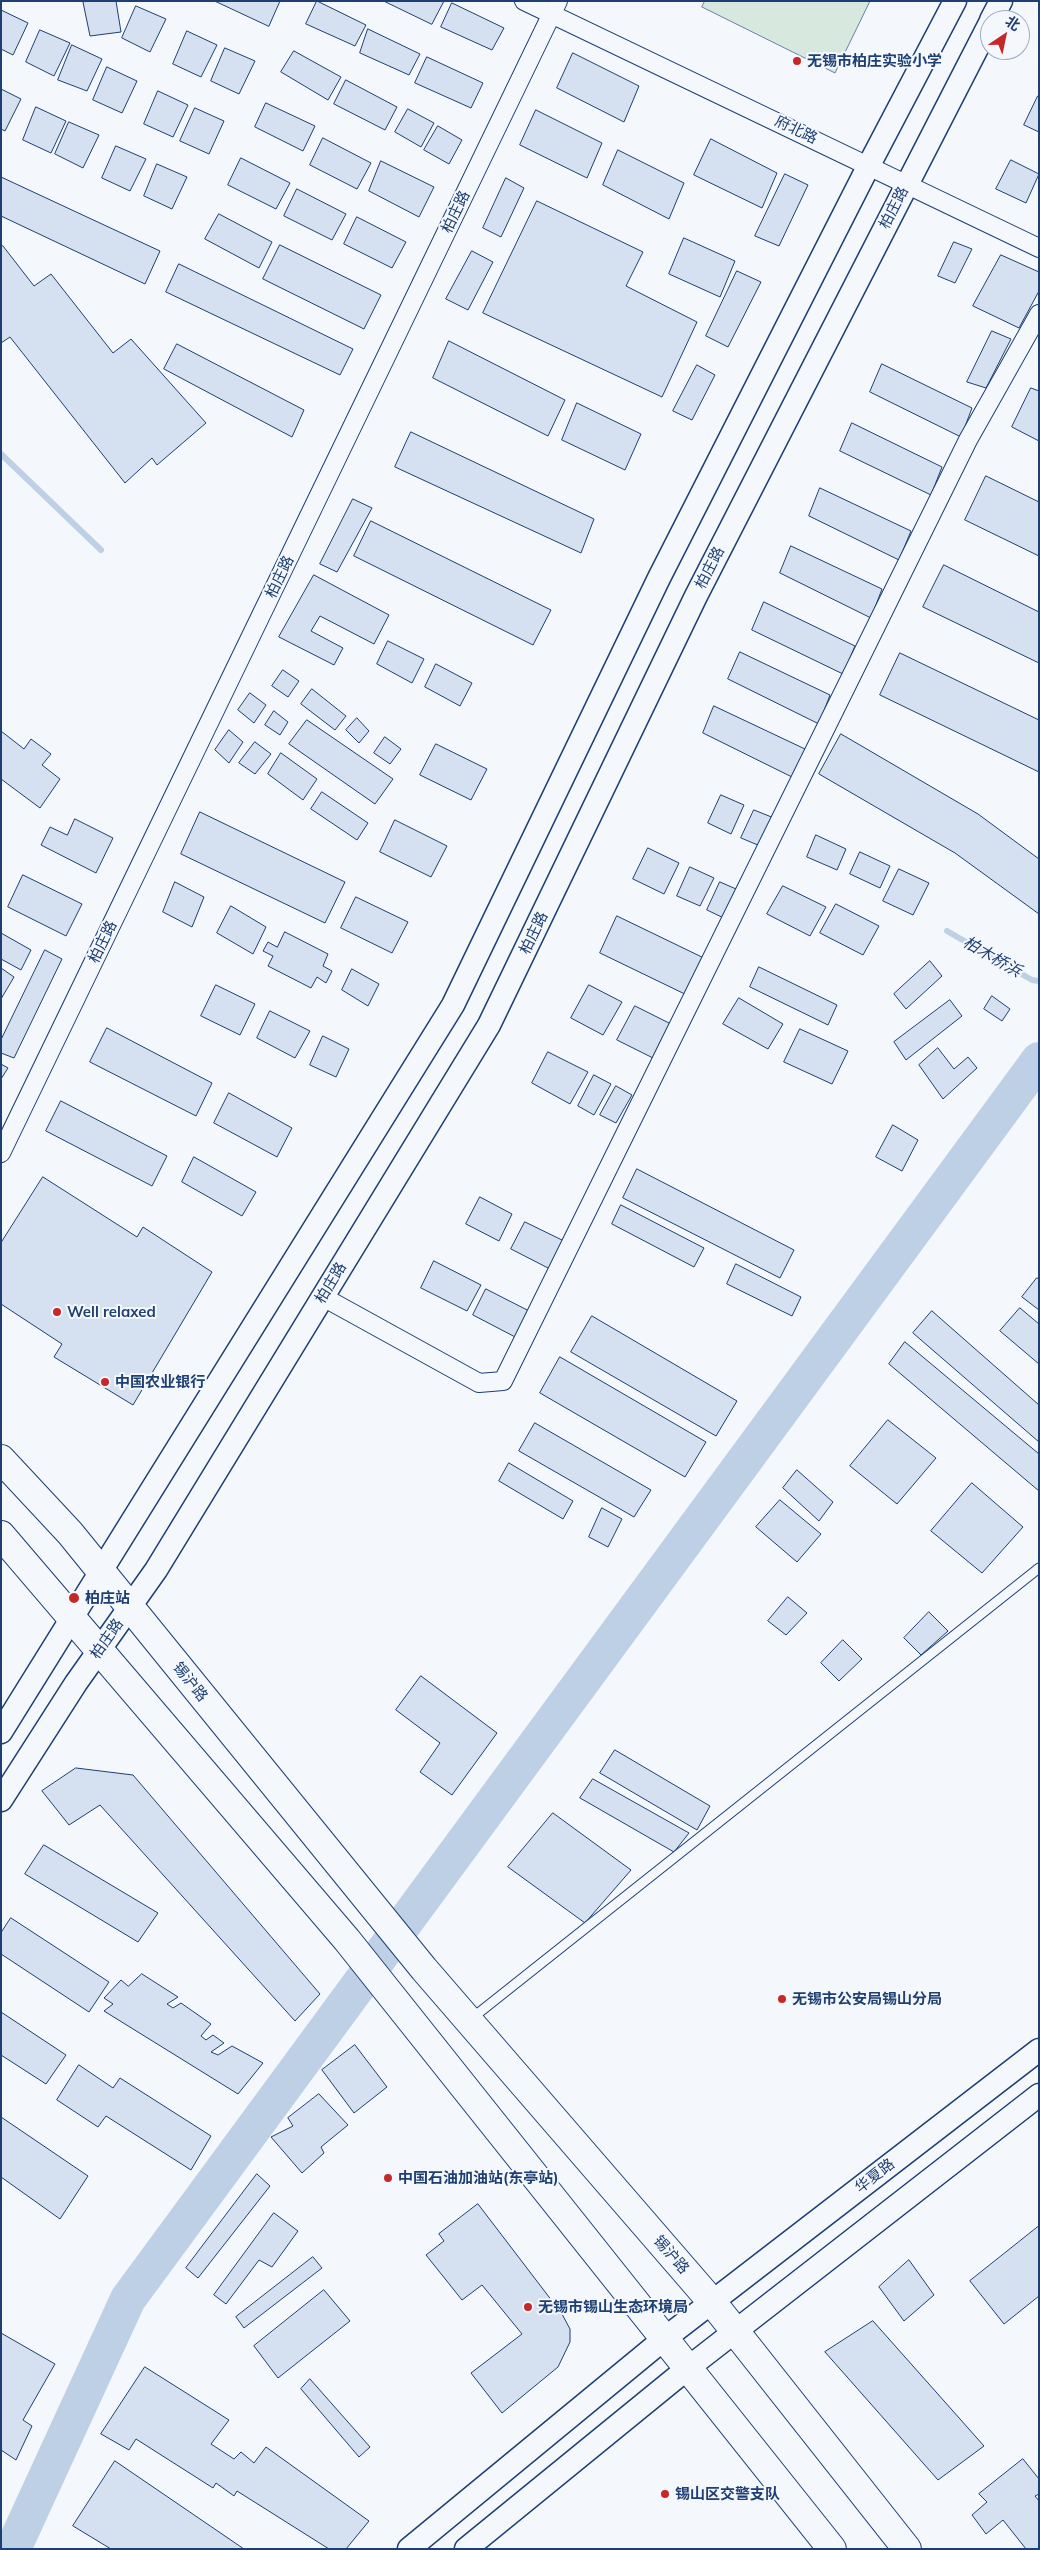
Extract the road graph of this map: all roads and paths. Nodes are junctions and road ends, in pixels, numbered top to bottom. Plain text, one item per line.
1 (524, 1) edge
2 (955, 1) edge
3 (555, 7) edge
4 (980, 42) edge
5 (869, 165) junction
6 (906, 184) junction
7 (1039, 248) edge
8 (1039, 314) edge
9 (1, 1153) edge
10 (323, 1297) junction
11 (1, 1459) edge
12 (1, 1536) edge
13 (1039, 1568) edge
14 (101, 1571) junction
15 (130, 1607) junction
16 (73, 1618) junction
17 (100, 1650) junction
18 (1, 1732) edge
19 (1, 1800) edge
20 (470, 2020) junction
21 (1039, 2050) edge
22 (1039, 2095) edge
23 (712, 2302) junction
24 (735, 2332) junction
25 (664, 2339) junction
26 (688, 2368) junction
27 (409, 2549) edge
28 (466, 2549) edge
29 (832, 2549) edge
30 (907, 2549) edge

1 - 3 street, 府北路
2 - 5 street
3 - 5 street, 府北路
3 - 9 street, 柏庄路
4 - 6 street, 柏庄路
5 - 6 street, 府北路
5 - 14 street
6 - 7 street, 府北路
6 - 10 street, 柏庄路
8 - 10 street
10 - 15 street, 柏庄路
11 - 14 main road, 锡沪路
12 - 16 main road
13 - 20 lane
14 - 15 main road, 锡沪路
14 - 16 street
15 - 17 street, 柏庄路
15 - 20 main road, 锡沪路
16 - 17 main road
16 - 18 street
17 - 19 street, 柏庄路
17 - 25 main road
20 - 23 main road, 锡沪路
21 - 23 street, 华夏路
22 - 24 street
23 - 24 main road, 锡沪路
23 - 25 street, 华夏路
24 - 26 street
24 - 30 main road, 锡沪路
25 - 26 main road
25 - 27 street, 华夏路
26 - 28 street
26 - 29 main road

